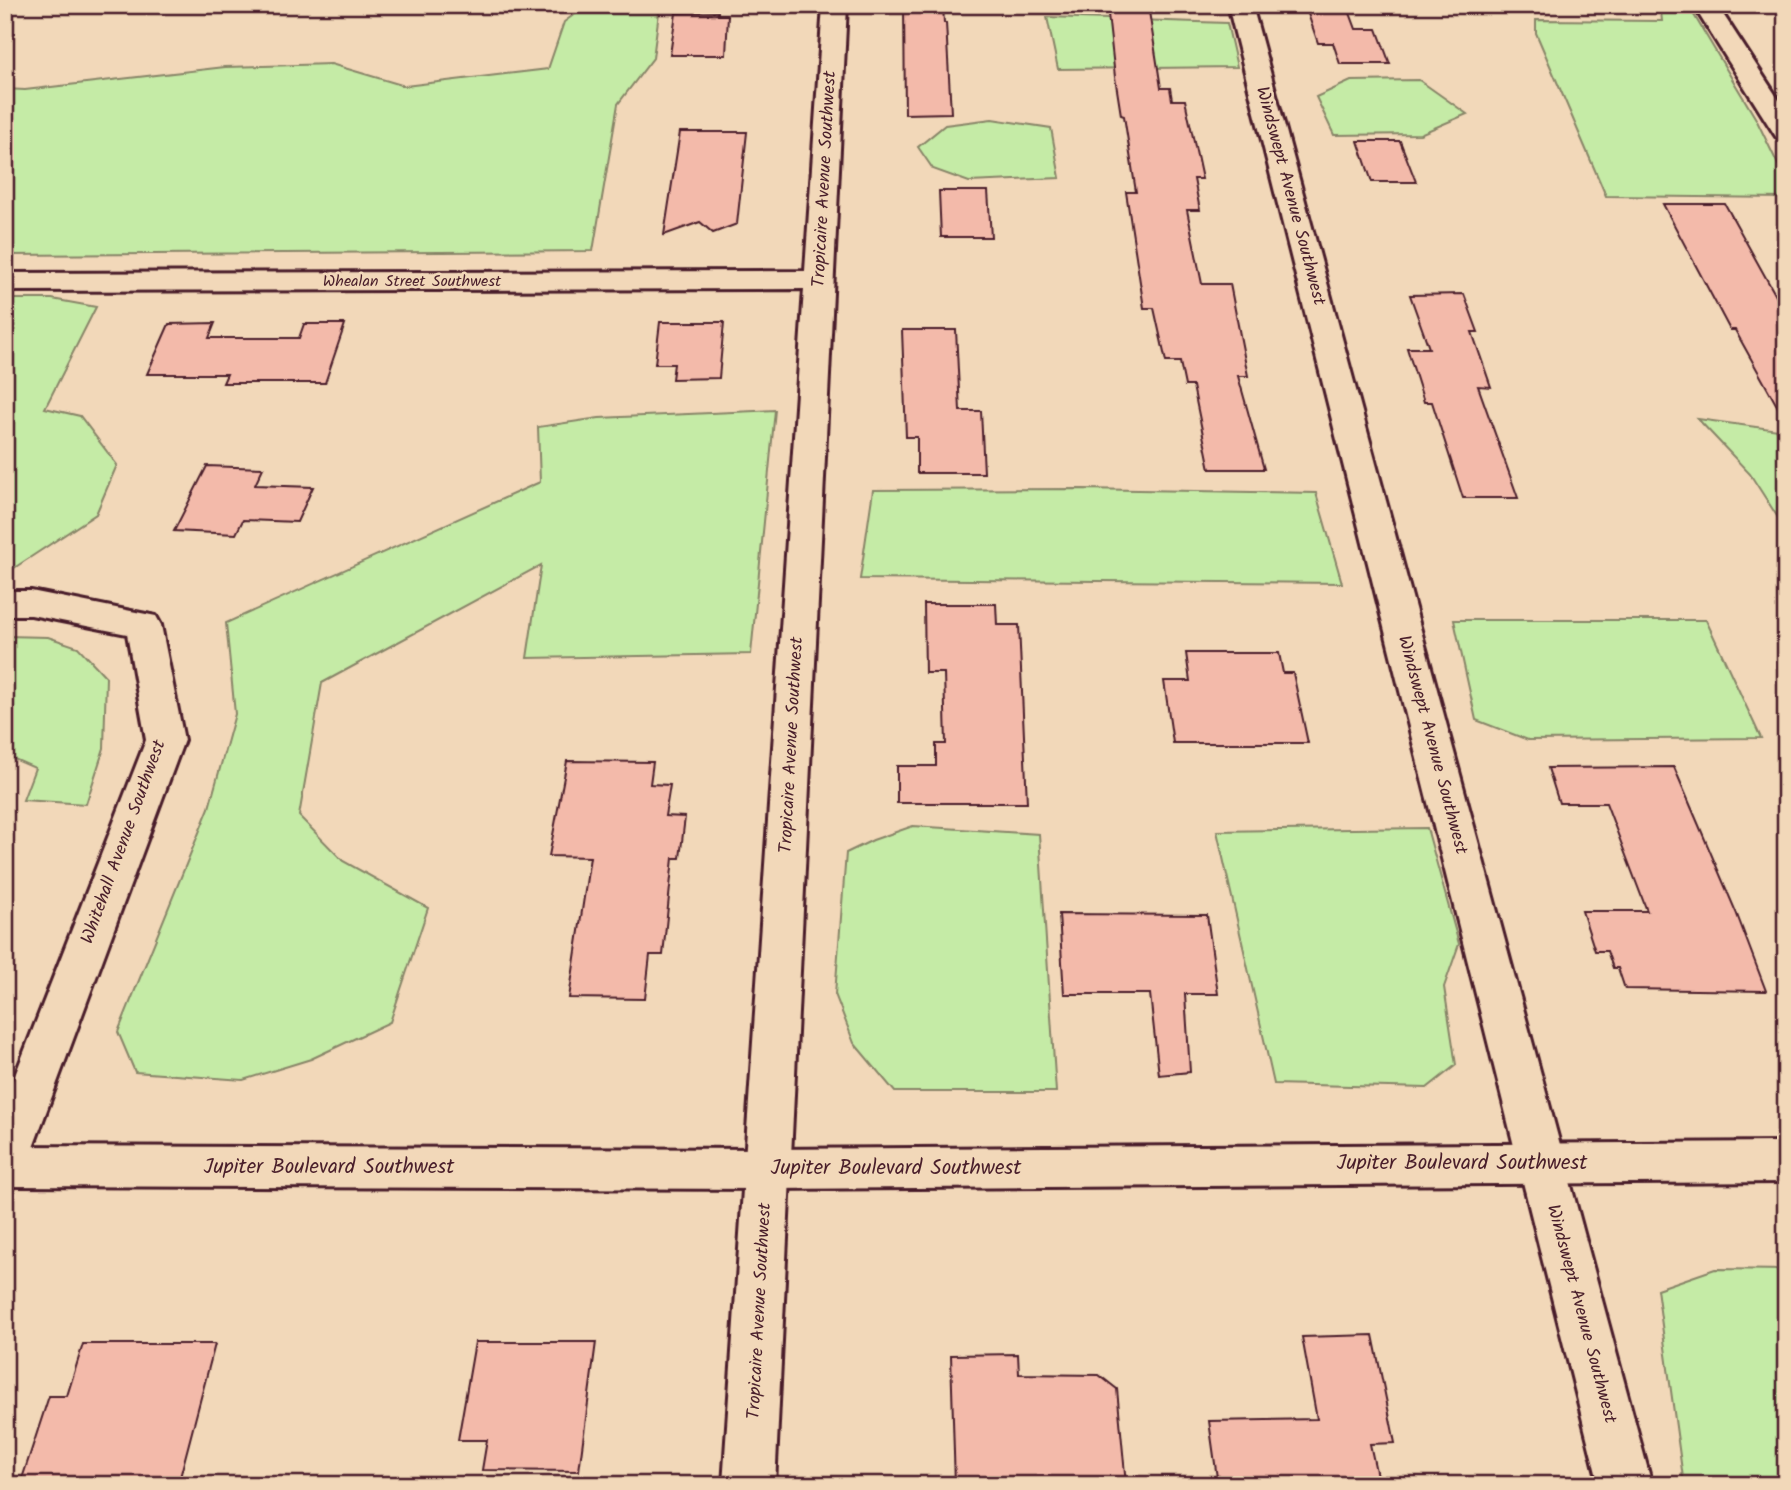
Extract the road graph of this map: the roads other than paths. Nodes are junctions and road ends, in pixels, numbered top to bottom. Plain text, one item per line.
1 (835, 5) edge
2 (1240, 5) edge
3 (1705, 5) edge
4 (1786, 132) edge
5 (819, 280) junction
6 (5, 282) edge
7 (18, 603) edge
8 (5, 1161) edge
9 (1541, 1162) junction
10 (1786, 1162) edge
11 (5, 1166) edge
12 (768, 1169) junction
13 (749, 1485) edge
14 (1626, 1485) edge

1 - 5 street, Tropicaire Avenue Southwest
2 - 9 street, Windswept Avenue Southwest
3 - 4 street
5 - 6 street, Whealan Street Southwest
5 - 12 street, Tropicaire Avenue Southwest
7 - 8 street, Whitehall Avenue Southwest
9 - 10 street, Jupiter Boulevard Southwest
9 - 12 street, Jupiter Boulevard Southwest
9 - 14 street, Windswept Avenue Southwest
11 - 12 street, Jupiter Boulevard Southwest
12 - 13 street, Tropicaire Avenue Southwest

